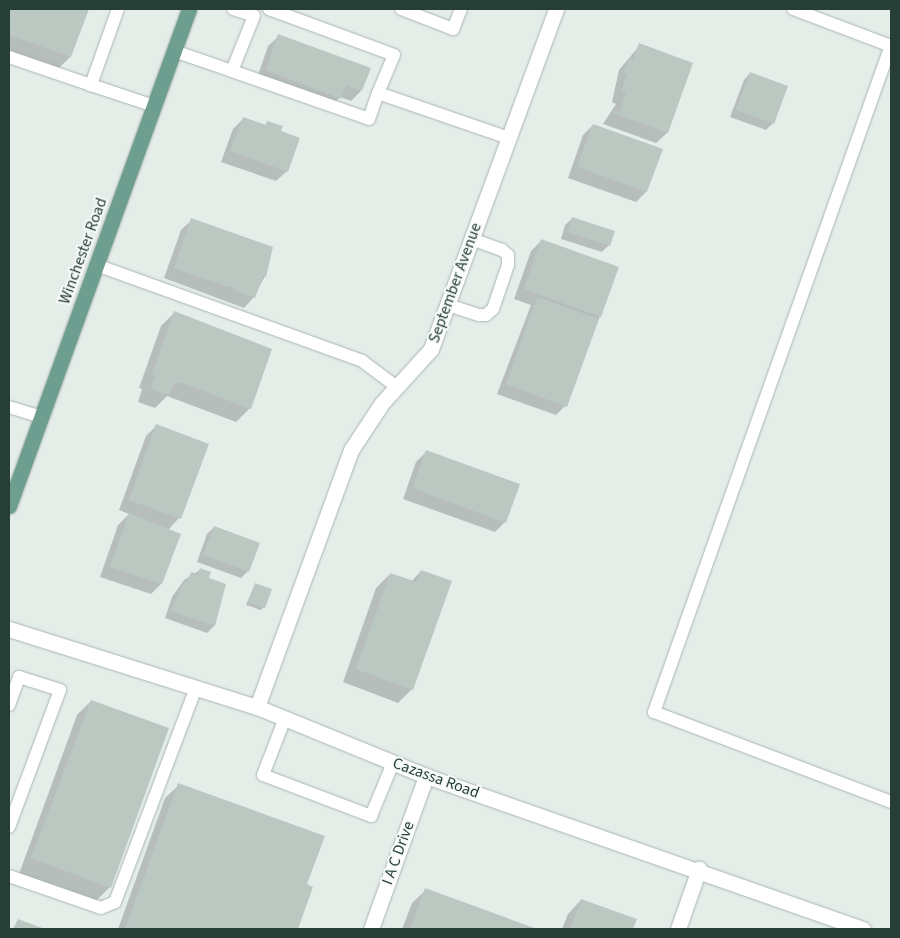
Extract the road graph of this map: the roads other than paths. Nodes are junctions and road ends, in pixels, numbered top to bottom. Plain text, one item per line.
1 (118, 9) edge
2 (189, 9) edge
3 (233, 9) edge
4 (269, 9) edge
5 (401, 9) edge
6 (461, 9) edge
7 (556, 9) edge
8 (793, 9) edge
9 (255, 12) edge
10 (891, 45) edge
11 (174, 51) junction
12 (9, 57) edge
13 (232, 71) junction
14 (91, 85) junction
15 (378, 93) junction
16 (154, 106) junction
17 (509, 138) junction
18 (472, 239) junction
19 (96, 265) junction
20 (448, 305) junction
21 (397, 387) junction
22 (9, 407) edge
23 (41, 416) junction
24 (14, 476) edge
25 (9, 506) edge
26 (9, 629) edge
27 (196, 688) junction
28 (9, 705) edge
29 (257, 707) junction
30 (284, 718) junction
31 (393, 763) junction
32 (426, 776) junction
33 (891, 802) edge
34 (9, 827) edge
35 (699, 869) junction
36 (9, 876) edge
37 (371, 929) edge
38 (678, 929) edge
39 (863, 929) edge

1 - 14 lane
2 - 11 main road, Winchester Road
3 - 9 lane
4 - 15 lane
5 - 6 lane
7 - 17 street, September Avenue
8 - 10 lane
9 - 13 lane
10 - 33 lane
11 - 13 lane
11 - 16 main road, Winchester Road
12 - 14 lane
13 - 15 lane
14 - 16 lane
15 - 17 lane
16 - 19 main road, Winchester Road
17 - 18 street, September Avenue
18 - 20 street, September Avenue
18 - 20 lane
19 - 21 lane
19 - 23 main road, Winchester Road
20 - 21 street, September Avenue
21 - 29 street, September Avenue
22 - 23 lane
23 - 24 main road, Winchester Road
24 - 25 main road, Winchester Road
26 - 27 street, Cazassa Road
27 - 29 street, Cazassa Road
27 - 36 lane
28 - 34 lane
29 - 30 street, Cazassa Road
30 - 31 street, Cazassa Road
30 - 31 lane
31 - 32 street, Cazassa Road
32 - 35 street, Cazassa Road
32 - 37 street, I A C Drive
35 - 38 street
35 - 39 street, Cazassa Road

